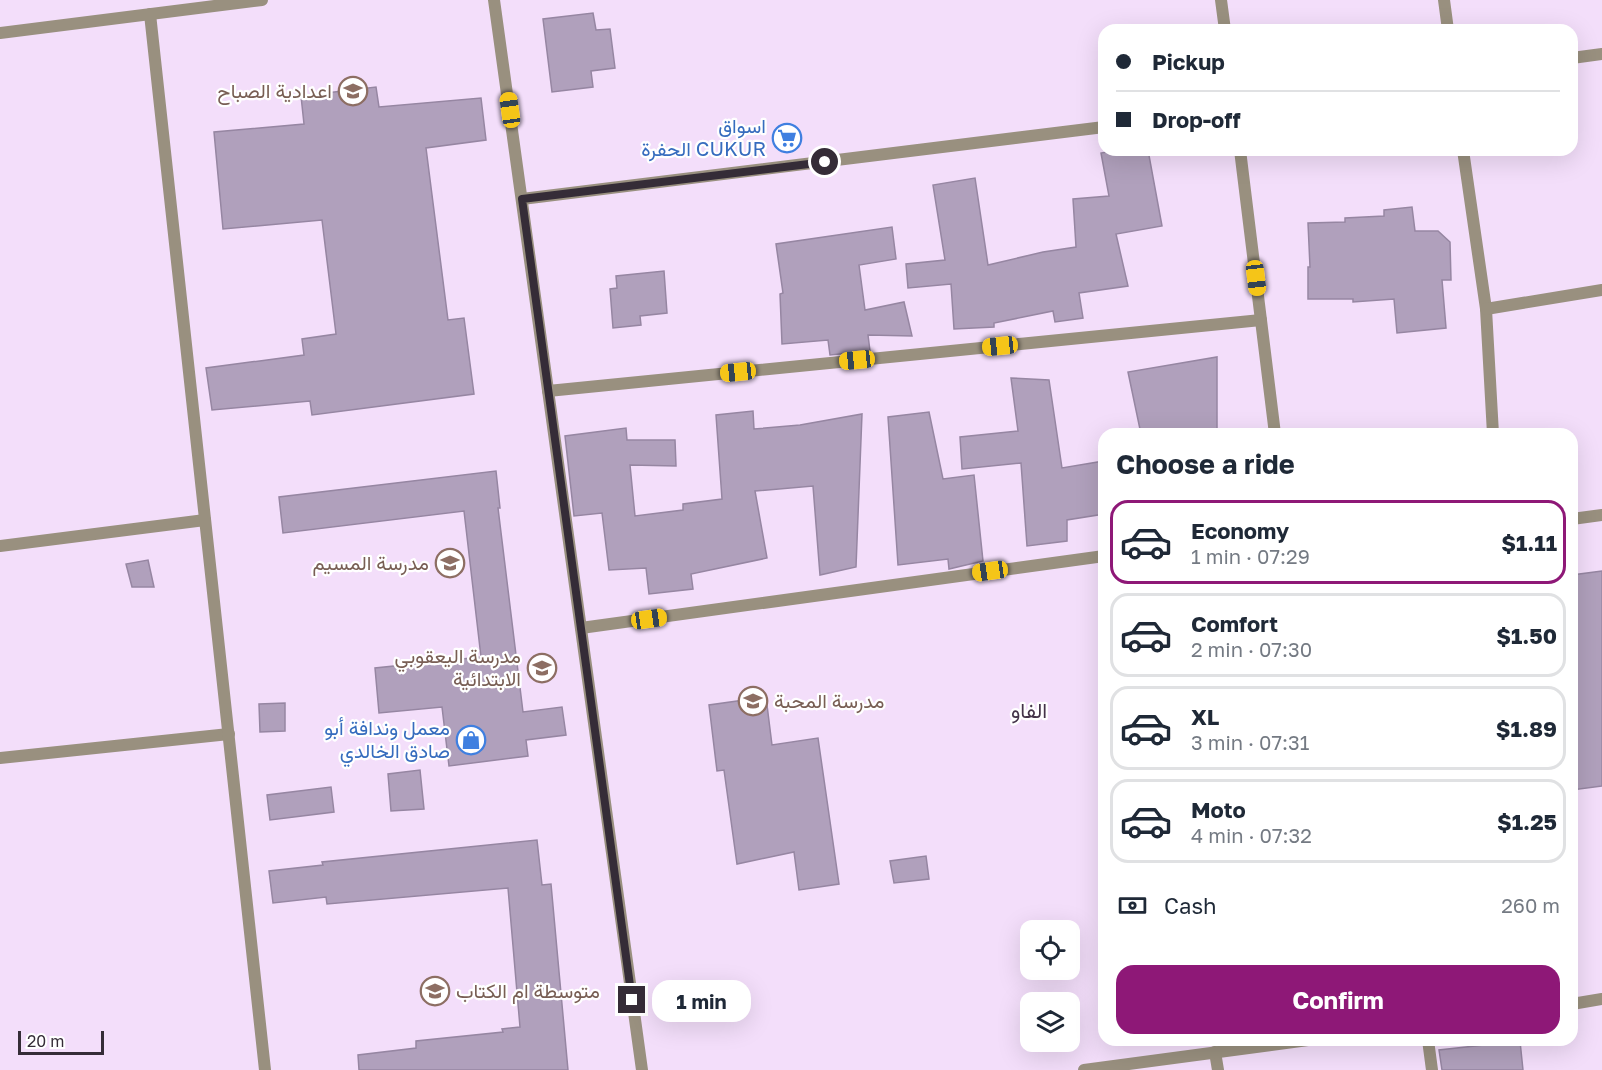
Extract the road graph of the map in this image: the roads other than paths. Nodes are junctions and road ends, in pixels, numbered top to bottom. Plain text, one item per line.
1 (262, 0) edge
2 (494, 0) edge
3 (1221, 0) edge
4 (1444, 0) edge
5 (150, 14) junction
6 (1224, 24) edge
7 (1447, 24) edge
8 (0, 33) edge
9 (1602, 54) edge
10 (1578, 57) edge
11 (1098, 128) edge
12 (1241, 156) edge
13 (1464, 156) edge
14 (522, 199) junction
15 (1602, 290) edge
16 (1486, 309) junction
17 (1261, 320) junction
18 (548, 391) junction
19 (1274, 428) edge
20 (1493, 428) edge
21 (1602, 515) edge
22 (1578, 518) edge
23 (205, 520) junction
24 (0, 546) edge
25 (1098, 557) edge
26 (581, 628) junction
27 (228, 734) junction
28 (0, 758) edge
29 (1602, 999) edge
30 (1578, 1003) edge
31 (1262, 1046) edge
32 (1429, 1046) edge
33 (1215, 1052) junction
34 (265, 1070) edge
35 (642, 1070) edge
36 (1084, 1070) edge
37 (1218, 1070) edge
38 (1432, 1070) edge

1 - 5 street
2 - 14 street
3 - 6 street
4 - 7 street
5 - 8 street
5 - 23 street
9 - 10 street
11 - 14 street
12 - 17 street
13 - 16 street
14 - 18 street
15 - 16 street
16 - 20 street
17 - 18 street
17 - 19 street
18 - 26 street
21 - 22 street
23 - 24 street
23 - 27 street
25 - 26 street
26 - 35 street
27 - 28 street
27 - 34 street
29 - 30 street
31 - 33 street
32 - 38 street
33 - 36 street
33 - 37 street

